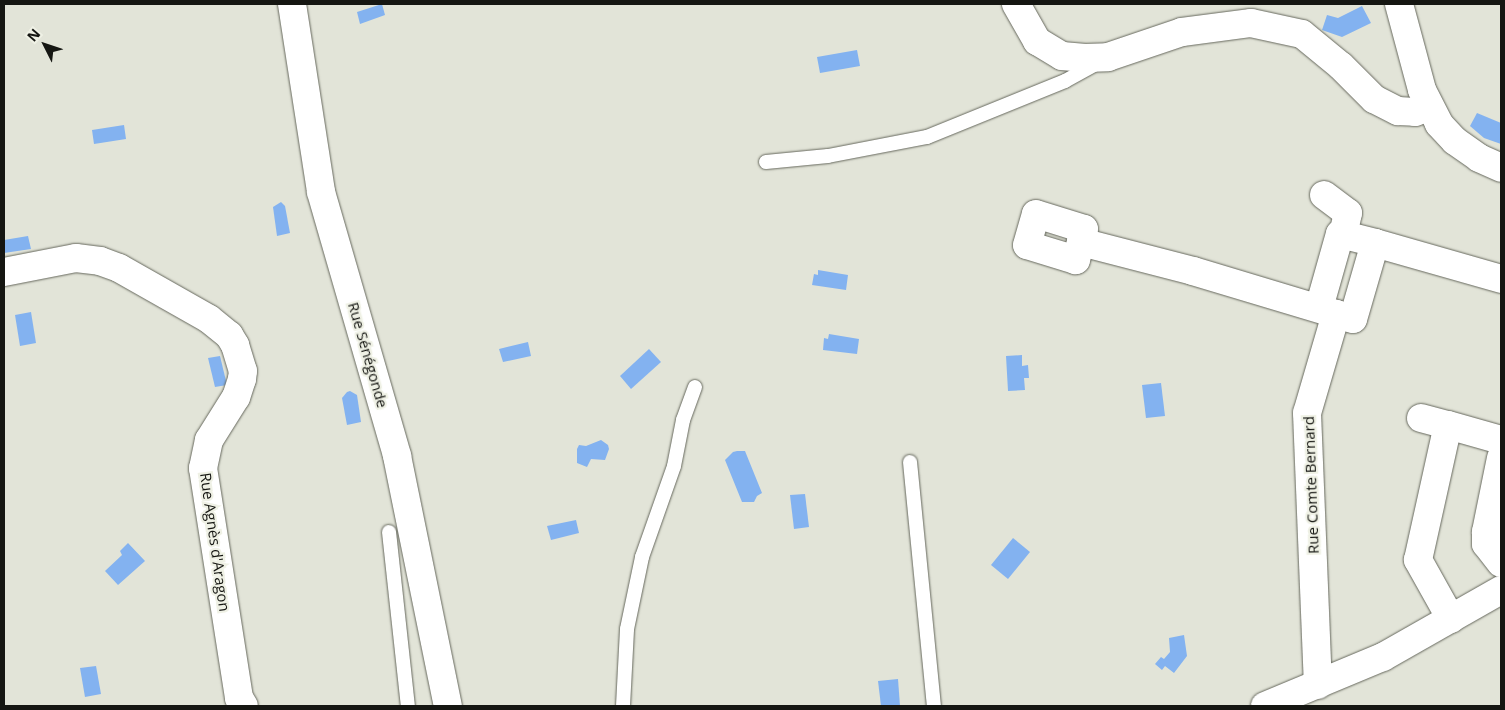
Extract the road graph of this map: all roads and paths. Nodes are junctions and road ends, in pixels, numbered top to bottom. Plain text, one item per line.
1 (292, 4) edge
2 (1016, 4) edge
3 (1399, 4) edge
4 (1108, 57) junction
5 (1429, 107) junction
6 (766, 162) dead end
7 (1501, 168) edge
8 (1324, 195) dead end
9 (1343, 235) junction
10 (1081, 242) dead end
11 (1375, 243) junction
12 (4, 272) edge
13 (1501, 279) edge
14 (1327, 311) junction
15 (695, 387) dead end
16 (1422, 418) dead end
17 (1448, 425) junction
18 (1501, 440) edge
19 (1501, 458) edge
20 (910, 462) dead end
21 (389, 532) dead end
22 (1501, 563) edge
23 (1501, 590) edge
24 (1451, 619) junction
25 (1318, 685) junction
26 (244, 706) edge
27 (408, 706) edge
28 (448, 706) edge
29 (623, 706) edge
30 (934, 706) edge
31 (1265, 706) edge

1 - 28 street, Rue Sénégonde
2 - 4 street
3 - 5 street
4 - 5 street
4 - 6 lane
5 - 7 street
8 - 9 street, Rue Comte Bernard
9 - 11 street
9 - 14 street, Rue Comte Bernard
10 - 14 street
11 - 13 street
11 - 14 street
12 - 26 street, Rue Agnès d'Aragon
14 - 25 street, Rue Comte Bernard
15 - 29 lane
16 - 17 street
17 - 18 street
17 - 24 street
19 - 22 street
20 - 30 lane
21 - 27 lane
23 - 24 street
24 - 25 street
25 - 31 street

